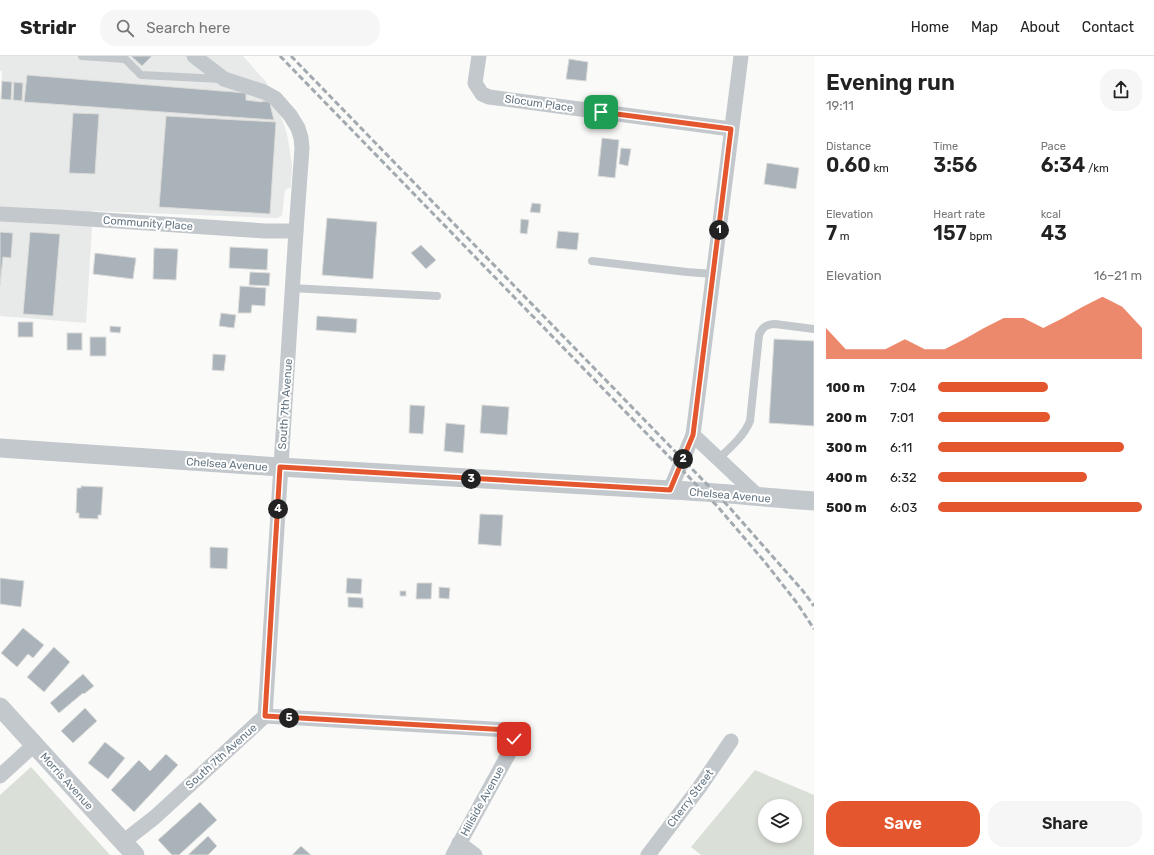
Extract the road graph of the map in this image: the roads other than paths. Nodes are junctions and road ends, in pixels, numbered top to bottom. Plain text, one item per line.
1 (82, 56) edge
2 (479, 56) edge
3 (741, 56) edge
4 (195, 57) edge
5 (123, 58) edge
6 (186, 77) junction
7 (224, 79) junction
8 (731, 129) junction
9 (0, 214) edge
10 (296, 231) junction
11 (592, 261) dead end
12 (714, 274) junction
13 (292, 288) junction
14 (437, 296) dead end
15 (814, 329) edge
16 (693, 435) junction
17 (0, 448) edge
18 (718, 459) junction
19 (280, 467) junction
20 (670, 490) junction
21 (759, 497) junction
22 (814, 501) edge
23 (0, 707) edge
24 (265, 716) junction
25 (731, 741) dead end
26 (35, 744) junction
27 (0, 776) edge
28 (129, 848) edge
29 (456, 849) edge
30 (475, 855) edge
31 (648, 855) edge

1 - 5 lane
2 - 8 street, Slocum Place
3 - 8 street
4 - 6 lane
4 - 7 street, South 7th Avenue
5 - 6 lane
6 - 7 lane
7 - 10 street, South 7th Avenue
8 - 12 street
9 - 10 street, Community Place
10 - 13 street, South 7th Avenue
11 - 12 lane
12 - 16 street
13 - 14 lane
13 - 19 street, South 7th Avenue
15 - 18 lane
16 - 18 street
16 - 20 street
17 - 19 street, Chelsea Avenue
18 - 21 street
19 - 20 street, Chelsea Avenue
19 - 24 street, South 7th Avenue
20 - 21 street, Chelsea Avenue
21 - 22 street, Chelsea Avenue
23 - 26 street, Morris Avenue
24 - 28 street, South 7th Avenue
24 - 29 street, Hillside Avenue
25 - 31 street, Cherry Street
26 - 27 street
26 - 28 street, Morris Avenue
29 - 30 street

